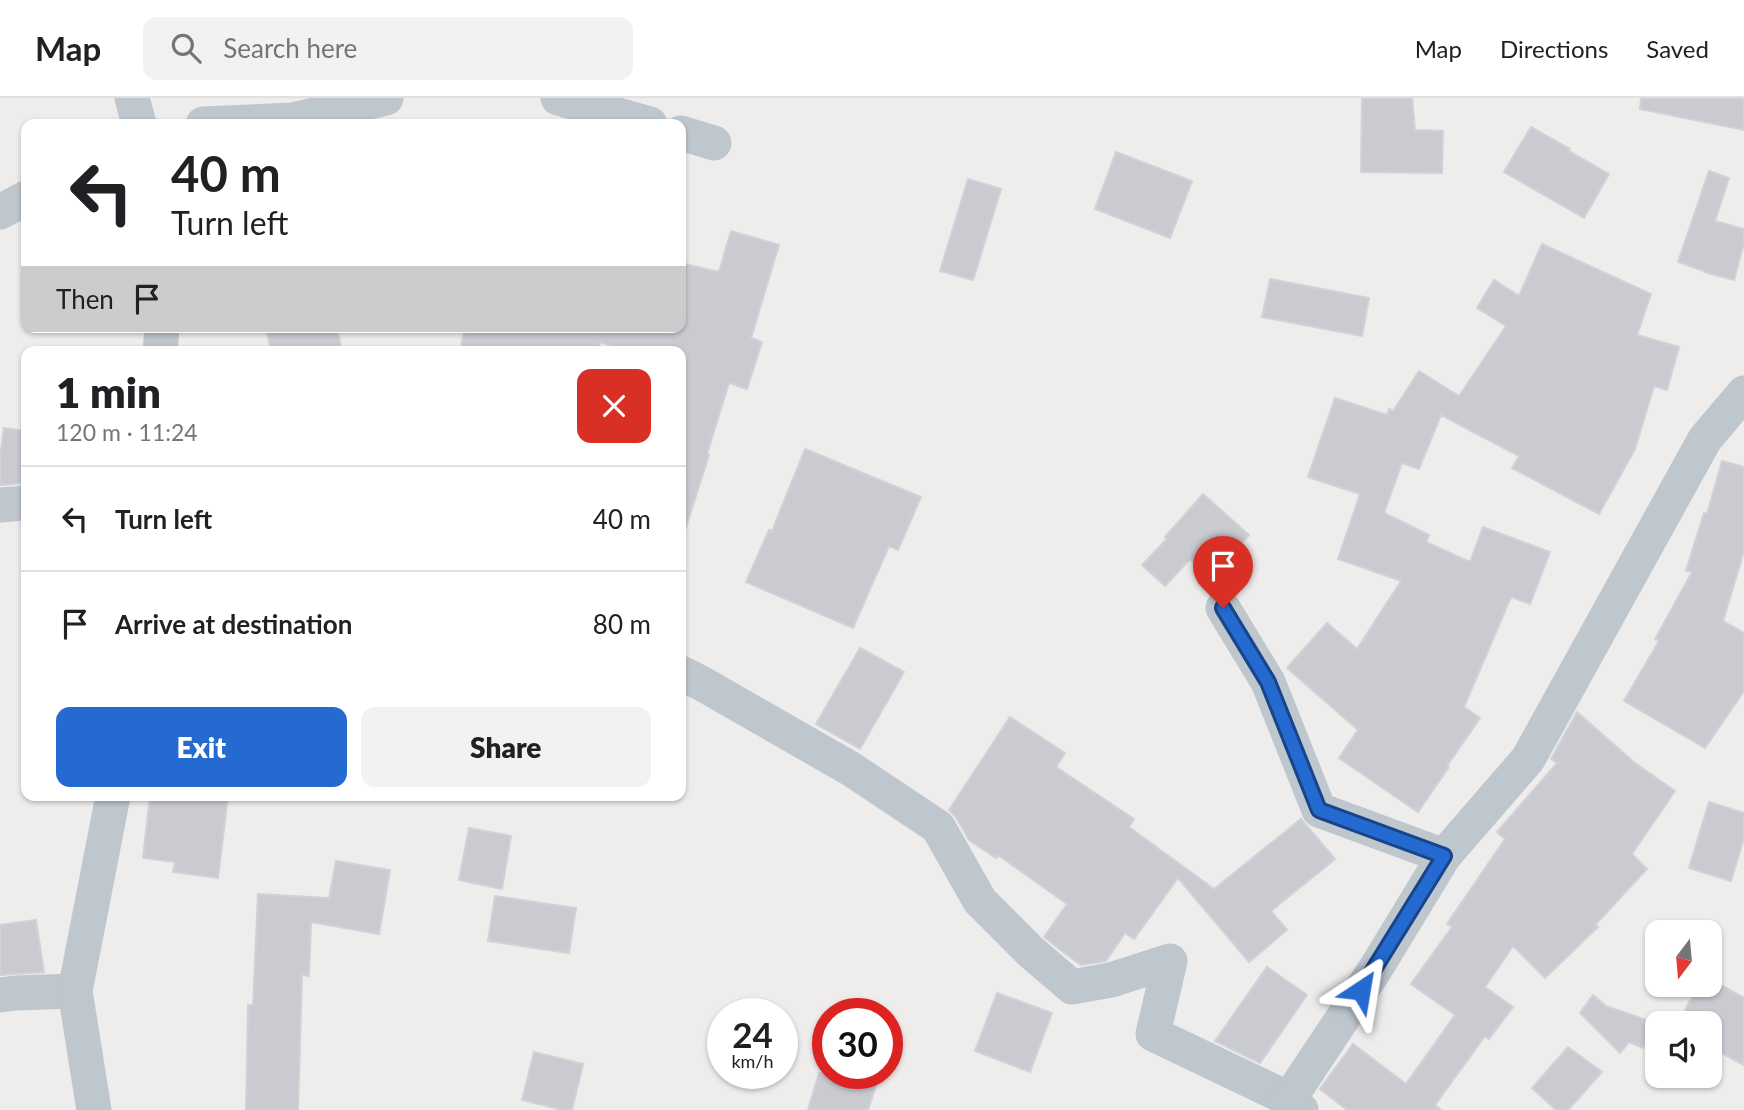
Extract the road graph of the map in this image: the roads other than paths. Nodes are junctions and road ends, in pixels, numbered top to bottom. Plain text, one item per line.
1 (132, 98) edge
2 (386, 98) edge
3 (558, 98) edge
4 (138, 119) edge
5 (297, 119) edge
6 (632, 119) edge
7 (686, 135) edge
8 (714, 143) dead end
9 (21, 201) edge
10 (0, 212) edge
11 (1744, 393) edge
12 (21, 503) edge
13 (0, 505) edge
14 (1223, 608) dead end
15 (686, 676) edge
16 (112, 801) edge
17 (1444, 856) junction
18 (75, 991) junction
19 (0, 995) edge
20 (1295, 1104) edge
21 (94, 1110) edge

1 - 4 street
2 - 5 street
3 - 6 street
7 - 8 street
9 - 10 street
11 - 17 street
12 - 13 street
14 - 17 street
15 - 20 street
16 - 18 street
17 - 20 street
18 - 19 street
18 - 21 street

